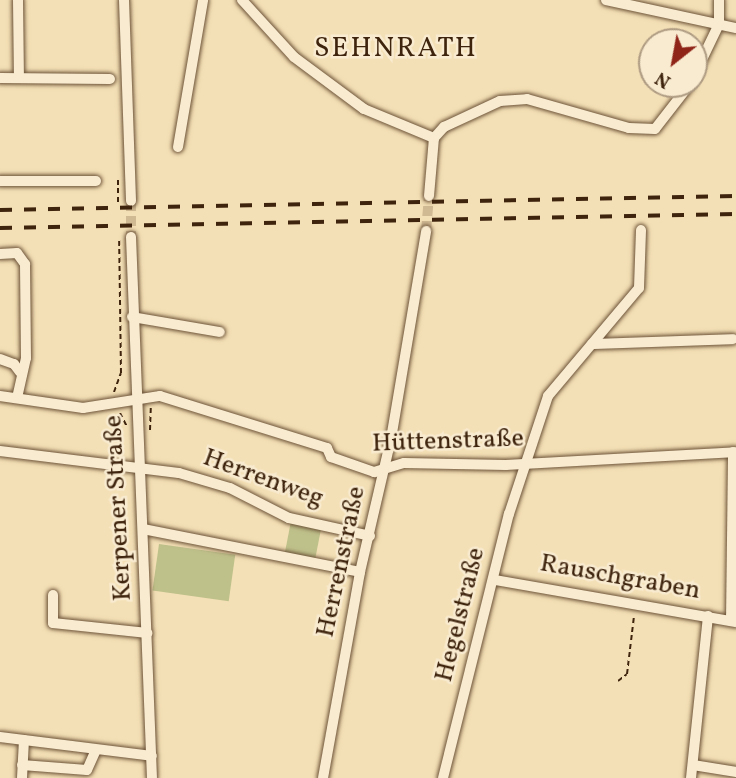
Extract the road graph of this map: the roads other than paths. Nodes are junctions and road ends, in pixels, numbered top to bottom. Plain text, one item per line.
1 (18, 0) edge
2 (124, 0) edge
3 (203, 0) edge
4 (242, 0) edge
5 (606, 0) edge
6 (719, 0) edge
7 (719, 24) junction
8 (736, 28) edge
9 (708, 47) edge
10 (0, 78) edge
11 (19, 78) junction
12 (110, 79) dead end
13 (679, 98) edge
14 (434, 138) junction
15 (178, 147) dead end
16 (0, 181) edge
17 (96, 181) dead end
18 (429, 196) tunnel mouth
19 (131, 201) tunnel mouth
20 (641, 230) dead end
21 (426, 231) tunnel mouth
22 (131, 237) tunnel mouth
23 (0, 254) edge
24 (132, 317) junction
25 (220, 332) dead end
26 (733, 339) dead end
27 (592, 344) junction
28 (0, 359) edge
29 (20, 372) junction
30 (0, 396) edge
31 (17, 398) junction
32 (136, 398) junction
33 (0, 451) edge
34 (735, 452) edge
35 (524, 463) junction
36 (141, 468) junction
37 (386, 468) junction
38 (143, 529) junction
39 (370, 536) junction
40 (360, 572) junction
41 (495, 580) junction
42 (53, 595) dead end
43 (708, 616) junction
44 (734, 622) edge
45 (147, 633) junction
46 (0, 737) edge
47 (24, 740) junction
48 (96, 750) junction
49 (152, 756) junction
50 (22, 765) junction
51 (693, 765) junction
52 (736, 772) edge
53 (22, 778) edge
54 (152, 778) edge
55 (323, 778) edge
56 (443, 778) edge
57 (691, 778) edge

1 - 11 street
2 - 19 street
3 - 15 street
4 - 14 street
5 - 7 street
6 - 7 street
7 - 8 street
7 - 9 street
10 - 11 street
11 - 12 street
13 - 14 street
14 - 18 street
16 - 17 street
20 - 27 street, Hegelstraße
21 - 37 street, Herrenstraße
22 - 24 street, Kerpener Straße
23 - 29 street
24 - 25 street
24 - 32 street, Kerpener Straße
26 - 27 street
27 - 35 street, Hegelstraße
28 - 29 street
29 - 31 street
30 - 31 street, Hüttenstraße
31 - 32 street, Hüttenstraße
32 - 36 street, Kerpener Straße
32 - 37 street, Hüttenstraße
33 - 36 street, Herrenweg
34 - 35 street, Hüttenstraße
34 - 44 street
35 - 37 street, Hüttenstraße
35 - 41 street, Hegelstraße
36 - 38 street, Kerpener Straße
36 - 39 street, Herrenweg
37 - 39 street, Herrenstraße
38 - 40 street
38 - 45 street, Kerpener Straße
39 - 40 street, Herrenstraße
40 - 55 street, Herrenstraße
41 - 43 street, Rauschgraben
41 - 56 street, Hegelstraße
42 - 45 street
43 - 44 street, Rauschgraben
43 - 51 street
45 - 49 street, Kerpener Straße
46 - 47 street
47 - 48 street
47 - 50 street
48 - 49 street
48 - 50 street
49 - 54 street, Kerpener Straße
50 - 53 street
51 - 52 street
51 - 57 street

